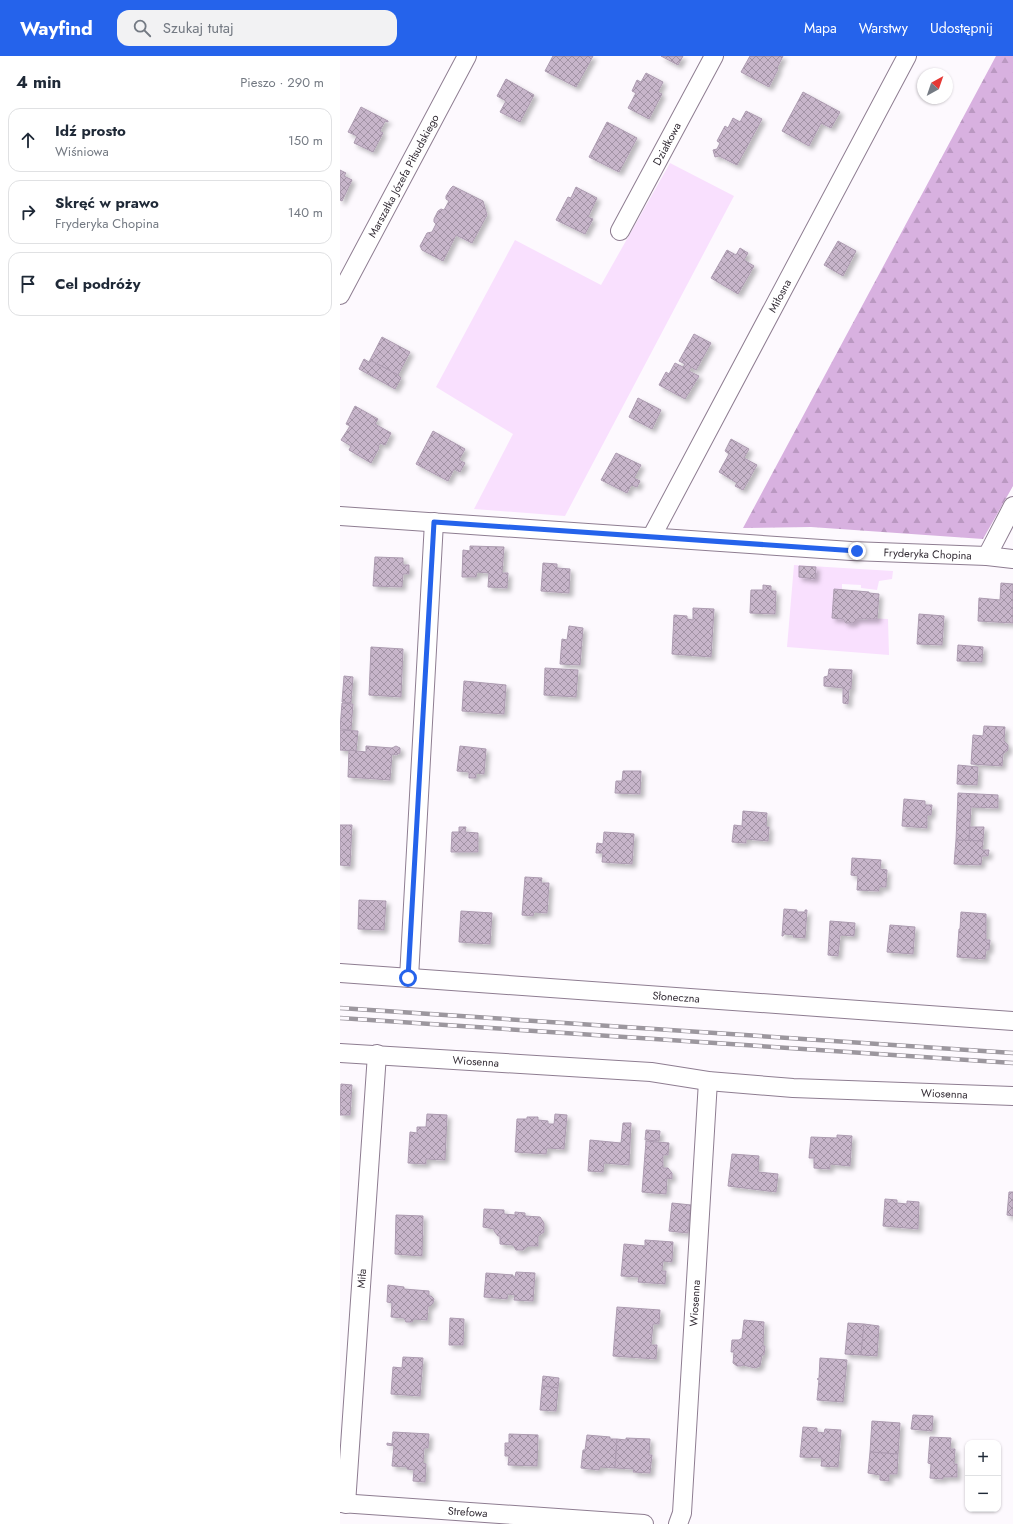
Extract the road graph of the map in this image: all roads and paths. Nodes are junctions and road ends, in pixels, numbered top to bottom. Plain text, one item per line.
1 (467, 56) edge
2 (714, 56) edge
3 (907, 56) edge
4 (620, 231) dead end
5 (340, 295) edge
6 (1013, 506) edge
7 (340, 516) edge
8 (434, 522) junction
9 (652, 536) junction
10 (987, 556) junction
11 (1013, 559) edge
12 (340, 973) edge
13 (408, 978) junction
14 (1013, 1021) edge
15 (340, 1053) edge
16 (377, 1054) junction
17 (708, 1081) junction
18 (1013, 1096) edge
19 (343, 1503) edge
20 (644, 1524) edge
21 (678, 1524) edge

1 - 5 street, Marszałka Józefa Piłsudskiego
2 - 4 street, Działkowa
3 - 9 street, Miłosna
6 - 10 street
7 - 8 street, Fryderyka Chopina
8 - 9 street, Fryderyka Chopina
8 - 13 street
9 - 10 street, Fryderyka Chopina
10 - 11 street, Fryderyka Chopina
12 - 13 street, Słoneczna
13 - 14 street, Słoneczna
15 - 16 street, Wiosenna
16 - 17 street, Wiosenna
16 - 19 street, Miła
17 - 18 street, Wiosenna
17 - 21 street, Wiosenna
19 - 20 street, Strefowa

